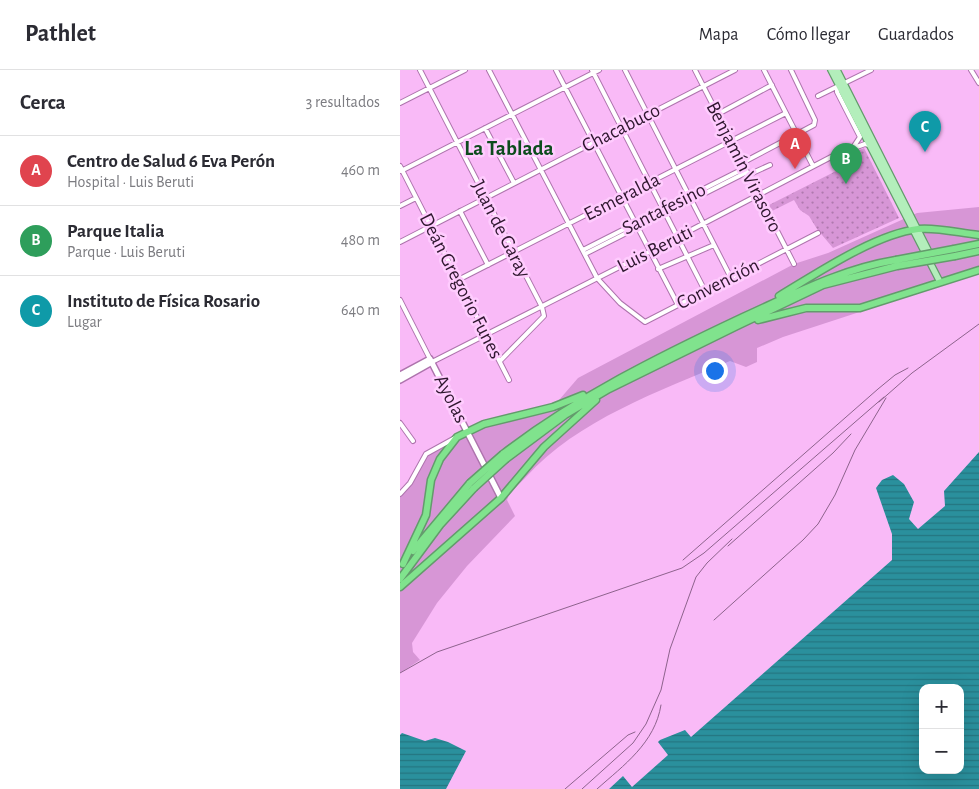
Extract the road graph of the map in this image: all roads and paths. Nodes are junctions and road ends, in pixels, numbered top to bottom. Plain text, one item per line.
1 (420, 70) edge
2 (465, 70) edge
3 (490, 70) edge
4 (556, 70) edge
5 (599, 70) edge
6 (625, 70) edge
7 (696, 70) edge
8 (734, 70) edge
9 (764, 70) edge
10 (791, 70) edge
11 (831, 70) edge
12 (837, 70) edge
13 (870, 70) edge
14 (971, 70) edge
15 (593, 71) edge
16 (978, 83) edge
17 (772, 85) junction
18 (840, 85) junction
19 (704, 86) junction
20 (565, 87) junction
21 (430, 88) junction
22 (818, 96) dead end
23 (400, 104) edge
24 (786, 113) junction
25 (512, 114) junction
26 (647, 114) junction
27 (718, 114) junction
28 (485, 128) junction
29 (622, 128) junction
30 (797, 134) junction
31 (731, 141) junction
32 (593, 142) junction
33 (457, 143) junction
34 (869, 145) junction
35 (852, 149) junction
36 (742, 163) junction
37 (770, 165) dead end
38 (813, 166) junction
39 (401, 169) edge
40 (541, 169) junction
41 (676, 170) junction
42 (747, 172) junction
43 (514, 183) junction
44 (650, 183) junction
45 (758, 195) junction
46 (622, 197) junction
47 (416, 198) junction
48 (486, 198) junction
49 (690, 198) junction
50 (400, 206) edge
51 (460, 211) junction
52 (665, 211) junction
53 (569, 224) junction
54 (703, 224) junction
55 (636, 226) junction
56 (430, 227) junction
57 (915, 229) junction
58 (818, 232) dead end
59 (979, 235) edge
60 (678, 237) junction
61 (400, 242) edge
62 (979, 244) edge
63 (714, 245) junction
64 (786, 249) junction
65 (514, 252) junction
66 (584, 252) junction
67 (649, 252) junction
68 (954, 252) junction
69 (979, 252) edge
70 (687, 255) junction
71 (794, 264) dead end
72 (488, 265) junction
73 (658, 269) junction
74 (868, 269) junction
75 (979, 270) edge
76 (597, 278) junction
77 (730, 278) junction
78 (458, 280) junction
79 (942, 282) junction
80 (705, 291) junction
81 (400, 300) edge
82 (678, 305) junction
83 (542, 307) junction
84 (402, 308) edge
85 (744, 316) junction
86 (737, 326) junction
87 (486, 335) junction
88 (431, 361) junction
89 (500, 361) junction
90 (400, 375) edge
91 (400, 380) edge
92 (509, 380) dead end
93 (607, 388) junction
94 (400, 424) edge
95 (467, 431) junction
96 (457, 437) junction
97 (414, 441) dead end
98 (472, 486) junction
99 (400, 494) edge
100 (501, 498) junction
101 (401, 566) edge
102 (400, 579) edge
103 (400, 586) edge

1 - 21 street, Juan de Garay
2 - 21 street
3 - 25 street
4 - 20 street
5 - 15 street
6 - 26 street
7 - 19 street, Benjamín Virasoro
8 - 19 street, Chacabuco
9 - 17 street
10 - 30 street
11 - 18 main road
12 - 18 main road
13 - 18 street
14 - 16 street
15 - 20 street
15 - 29 street
17 - 24 street
17 - 27 street
18 - 22 street
18 - 34 main road
18 - 35 street, Luis Beruti
18 - 57 main road
19 - 26 street, Chacabuco
19 - 27 street, Benjamín Virasoro
20 - 25 street
20 - 32 street
21 - 23 street
21 - 33 street, Juan de Garay
24 - 30 street
24 - 31 street, Esmeralda
25 - 28 street
25 - 40 street
26 - 29 street, Chacabuco
26 - 41 street
27 - 31 street, Benjamín Virasoro
28 - 33 street
28 - 43 street
29 - 32 street, Chacabuco
29 - 44 street
30 - 36 street
30 - 38 street
31 - 36 street, Benjamín Virasoro
31 - 41 street, Esmeralda
32 - 40 street, Chacabuco
32 - 46 street
33 - 39 street
33 - 48 street, Juan de Garay
34 - 35 street
34 - 57 main road
35 - 38 street, Luis Beruti
36 - 42 street, Benjamín Virasoro
37 - 42 street, Santafesino
38 - 45 street, Luis Beruti
39 - 47 street, Deán Gregorio Funes
40 - 43 street, Chacabuco
40 - 53 street
41 - 44 street, Esmeralda
41 - 49 street
42 - 45 street, Benjamín Virasoro
42 - 49 street, Santafesino
43 - 48 street, Chacabuco
44 - 46 street, Esmeralda
44 - 52 street
45 - 54 street, Luis Beruti
45 - 64 street, Benjamín Virasoro
46 - 53 street, Esmeralda
46 - 55 street
47 - 50 street
47 - 56 street, Deán Gregorio Funes
48 - 51 street, Chacabuco
48 - 65 street, Juan de Garay
49 - 52 street, Santafesino
49 - 54 street
51 - 56 street, Chacabuco
51 - 72 street
52 - 55 street, Santafesino
52 - 60 street
53 - 65 street, Esmeralda
53 - 66 street
54 - 60 street, Luis Beruti
54 - 63 street
55 - 66 street, Santafesino
55 - 67 street
56 - 61 street, Chacabuco
56 - 78 street, Deán Gregorio Funes
57 - 59 highway
57 - 79 main road
57 - 85 highway
58 - 64 street, Convención
60 - 67 street, Luis Beruti
60 - 70 street
62 - 68 highway
63 - 70 street
63 - 77 street
64 - 71 street, Benjamín Virasoro
64 - 77 street, Convención
65 - 72 street, Esmeralda
65 - 83 street, Juan de Garay
66 - 76 street
67 - 73 street
67 - 76 street, Luis Beruti
68 - 69 highway
68 - 74 highway, bridge
70 - 73 street
70 - 80 street
72 - 78 street, Esmeralda
73 - 82 street
74 - 85 highway
74 - 86 highway
75 - 79 highway
76 - 82 street, Convención
76 - 83 street, Luis Beruti
77 - 80 street, Convención
78 - 87 street, Deán Gregorio Funes
79 - 86 highway
80 - 82 street, Convención
81 - 84 street, Ayolas
83 - 87 street, Luis Beruti
83 - 89 street
84 - 88 street, Ayolas
85 - 93 highway
86 - 93 highway
87 - 88 street, Luis Beruti
87 - 89 street, Deán Gregorio Funes
88 - 90 street
88 - 91 street
88 - 95 street, Ayolas
89 - 92 street, Deán Gregorio Funes
93 - 95 highway
93 - 98 highway, bridge
93 - 100 highway
94 - 97 street
95 - 96 highway
95 - 100 street, Ayolas
96 - 99 street
96 - 101 highway
98 - 101 highway
98 - 102 highway
100 - 103 highway

